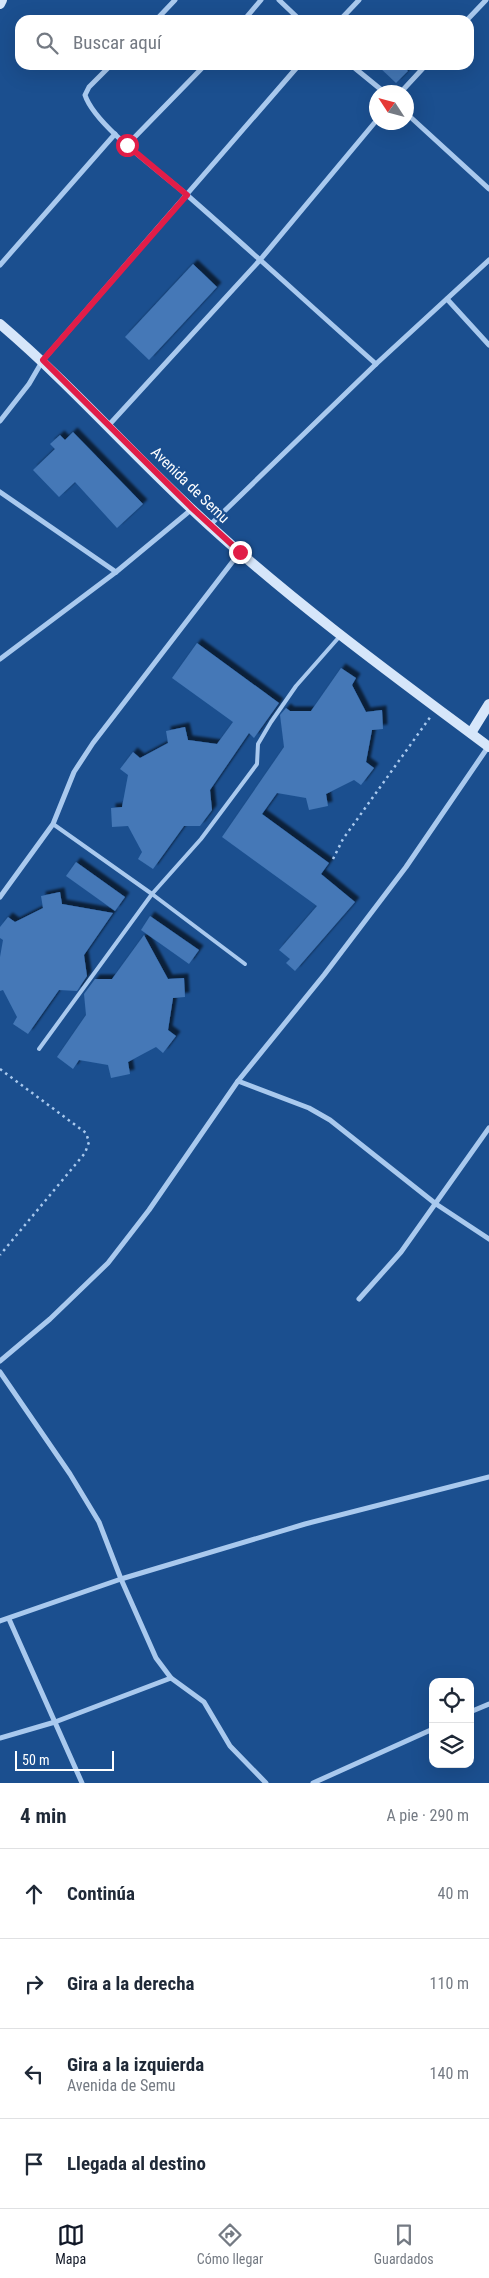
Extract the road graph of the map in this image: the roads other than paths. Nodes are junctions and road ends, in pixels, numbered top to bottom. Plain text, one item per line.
1 (2, 0) edge
2 (175, 0) edge
3 (261, 0) edge
4 (279, 0) edge
5 (359, 0) edge
6 (486, 0) edge
7 (0, 4) edge
8 (161, 15) edge
9 (248, 15) edge
10 (295, 15) edge
11 (345, 15) edge
12 (472, 15) edge
13 (106, 70) edge
14 (200, 70) edge
15 (295, 70) edge
16 (357, 70) edge
17 (421, 70) edge
18 (375, 85) edge
19 (407, 85) edge
20 (414, 120) edge
21 (369, 129) edge
22 (115, 134) junction
23 (127, 145) junction
24 (489, 189) edge
25 (187, 195) junction
26 (260, 260) junction
27 (489, 260) edge
28 (0, 265) edge
29 (446, 300) junction
30 (0, 324) edge
31 (489, 345) edge
32 (43, 360) junction
33 (376, 364) junction
34 (0, 420) edge
35 (108, 426) junction
36 (0, 492) edge
37 (192, 508) junction
38 (210, 526) junction
39 (240, 552) junction
40 (116, 572) junction
41 (340, 635) junction
42 (0, 659) edge
43 (489, 704) edge
44 (471, 733) junction
45 (489, 747) edge
46 (52, 824) junction
47 (152, 894) junction
48 (0, 897) edge
49 (245, 964) dead end
50 (39, 1049) dead end
51 (238, 1081) junction
52 (489, 1128) edge
53 (436, 1204) junction
54 (489, 1239) edge
55 (359, 1299) dead end
56 (0, 1361) edge
57 (0, 1372) edge
58 (489, 1477) edge
59 (121, 1579) junction
60 (9, 1618) junction
61 (0, 1621) edge
62 (170, 1678) junction
63 (489, 1704) edge
64 (474, 1710) edge
65 (55, 1722) junction
66 (429, 1731) edge
67 (0, 1738) edge
68 (82, 1783) edge
69 (266, 1783) edge
70 (313, 1783) edge

1 - 7 main road
2 - 8 street
3 - 9 street
4 - 10 street
5 - 11 street
6 - 12 street
13 - 22 street
14 - 23 street
15 - 25 street
16 - 18 street
17 - 19 street
20 - 24 street
21 - 26 street
22 - 23 street
22 - 28 street
23 - 25 street
25 - 26 street
25 - 32 street
26 - 33 street
26 - 35 street
27 - 29 street
29 - 31 street
29 - 33 street
30 - 32 main road, Avenida de Semu
32 - 34 street
32 - 35 main road, Avenida de Semu
33 - 38 street
35 - 37 main road, Avenida de Semu
36 - 40 street
37 - 38 main road, Avenida de Semu
37 - 40 street
38 - 39 main road, Avenida de Semu
39 - 41 main road, Avenida de Semu
39 - 46 street
40 - 42 street
41 - 44 main road, Avenida de Semu
41 - 47 lane
43 - 44 main road
44 - 45 main road, Avenida de Semu
45 - 51 street
46 - 47 lane
46 - 48 street
47 - 49 lane
47 - 50 lane
51 - 53 street
51 - 56 street
52 - 53 street
53 - 54 street
53 - 55 street
57 - 59 street
58 - 59 street
59 - 60 street
59 - 62 street
60 - 61 street
60 - 65 street
62 - 65 street
62 - 69 street
63 - 64 street
65 - 67 street
65 - 68 street
66 - 70 street

